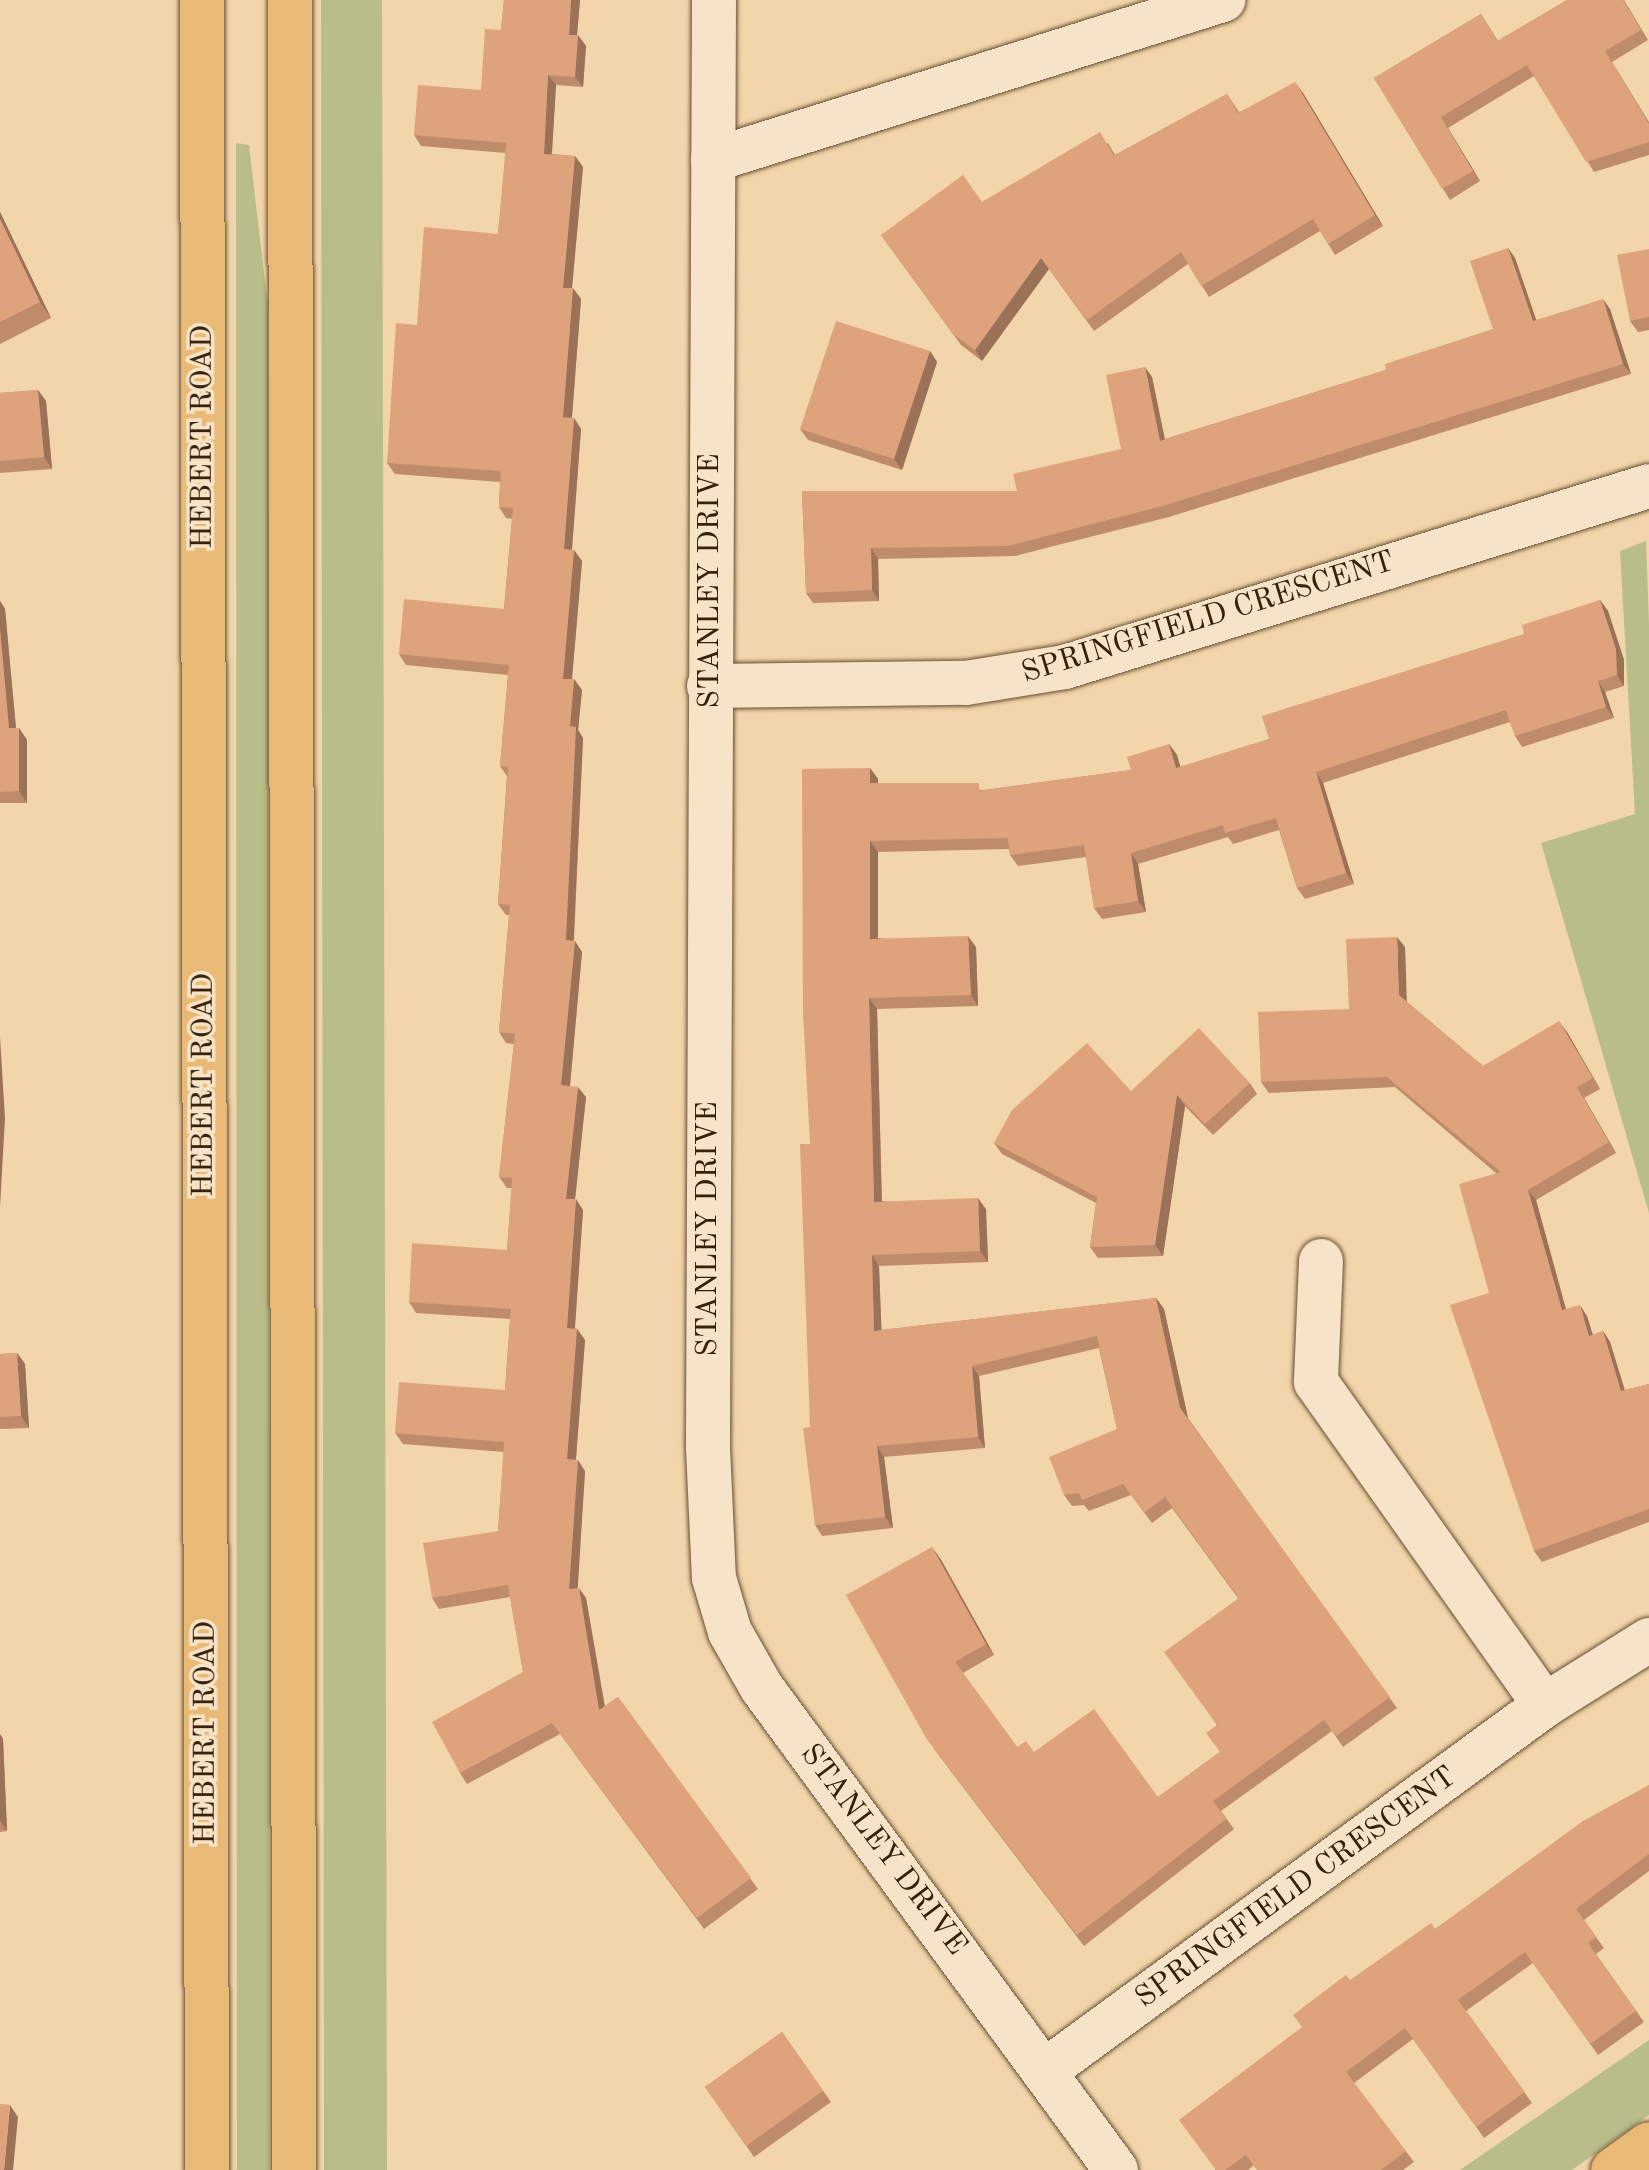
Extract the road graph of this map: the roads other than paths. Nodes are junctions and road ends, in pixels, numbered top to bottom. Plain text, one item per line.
1 (202, 0) edge
2 (290, 0) edge
3 (714, 0) edge
4 (1223, 0) edge
5 (713, 160) junction
6 (1649, 486) edge
7 (709, 686) junction
8 (1321, 1261) dead end
9 (1649, 1640) edge
10 (1545, 1705) junction
11 (1046, 2070) junction
12 (1649, 2144) edge
13 (207, 2170) edge
14 (294, 2170) edge
15 (1116, 2170) edge
16 (1613, 2170) edge

1 - 13 main road, HEBERT ROAD
2 - 14 main road
3 - 5 street, STANLEY DRIVE
4 - 5 street
5 - 7 street, STANLEY DRIVE
6 - 7 street, SPRINGFIELD CRESCENT
7 - 11 street, STANLEY DRIVE
8 - 10 street
9 - 10 street, SPRINGFIELD CRESCENT
10 - 11 street, SPRINGFIELD CRESCENT
11 - 15 street, STANLEY DRIVE
12 - 16 main road

